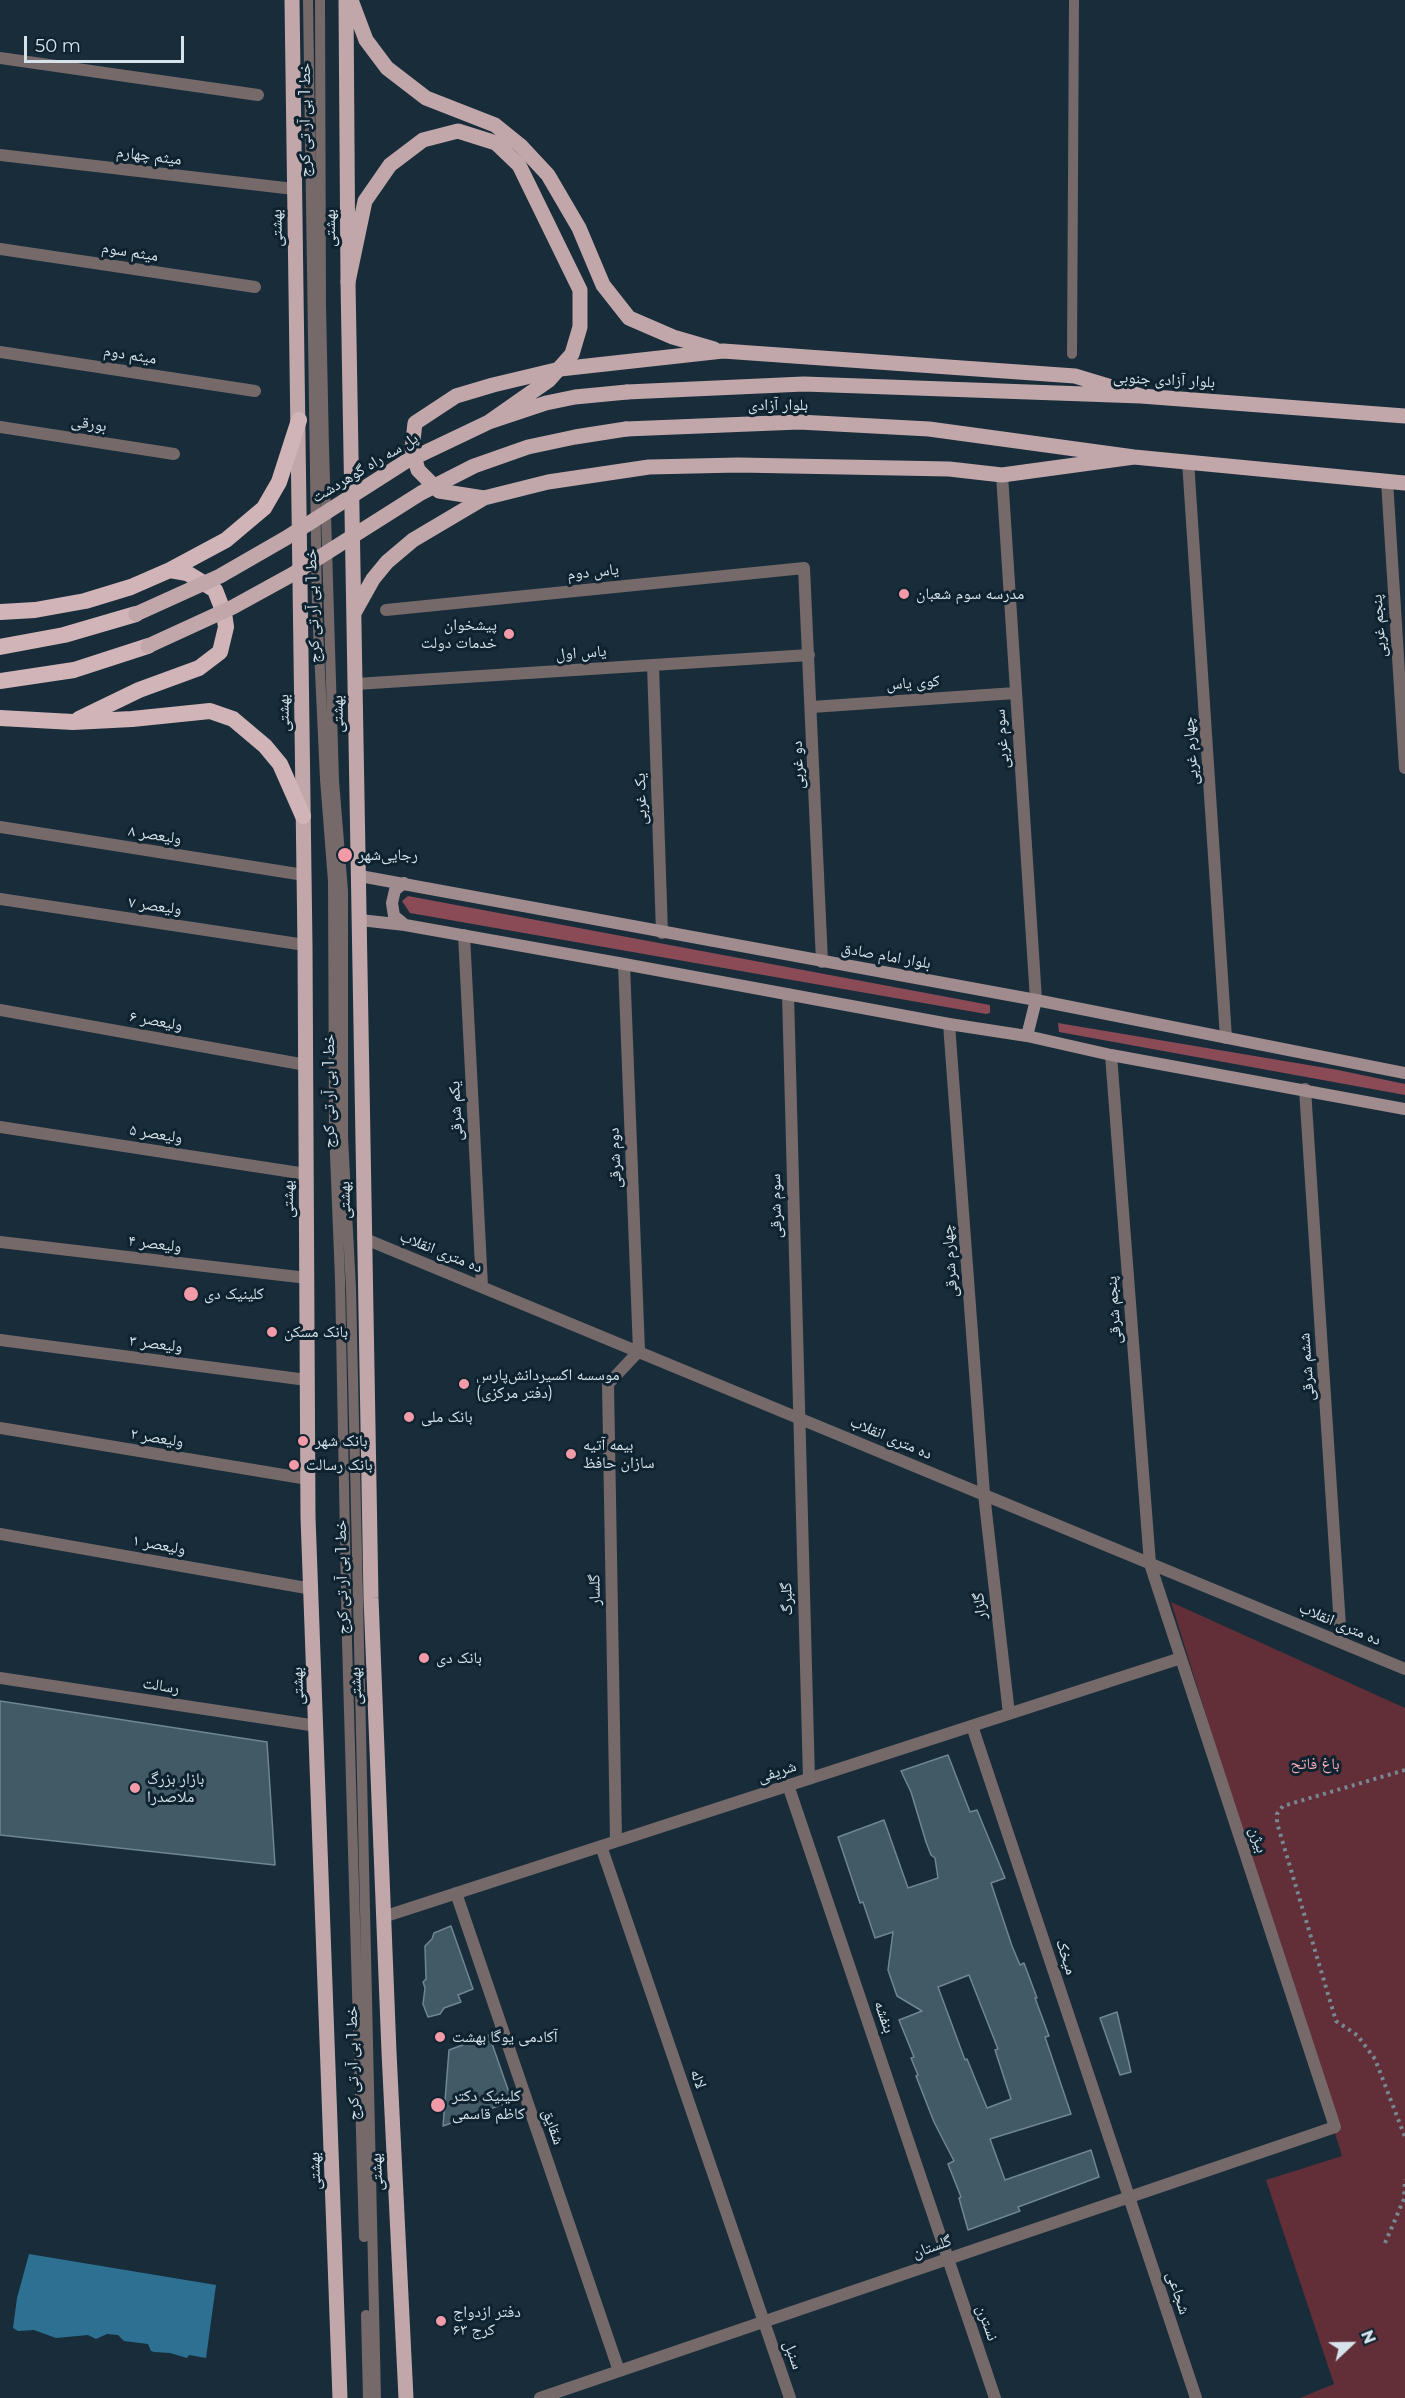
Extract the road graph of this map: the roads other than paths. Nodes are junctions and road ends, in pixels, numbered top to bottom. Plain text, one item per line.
1 (287, 0) edge
2 (292, 0) edge
3 (308, 0) edge
4 (320, 0) edge
5 (348, 0) edge
6 (1074, 0) edge
7 (0, 58) edge
8 (258, 95) dead end
9 (0, 155) edge
10 (294, 189) junction
11 (0, 249) edge
12 (348, 282) junction
13 (255, 287) dead end
14 (723, 351) junction
15 (0, 352) edge
16 (1072, 354) dead end
17 (920, 390) joint
18 (255, 391) dead end
19 (627, 392) joint
20 (1141, 396) junction
21 (1405, 416) edge
22 (299, 420) junction
23 (489, 422) junction
24 (0, 427) edge
25 (174, 454) dead end
26 (1134, 457) junction
27 (1188, 461) junction
28 (1002, 475) junction
29 (1387, 481) junction
30 (1405, 483) edge
31 (484, 498) junction
32 (804, 568) joint
33 (170, 570) junction
34 (386, 610) dead end
35 (0, 612) edge
36 (354, 613) junction
37 (136, 614) joint
38 (148, 646) joint
39 (0, 647) edge
40 (809, 655) junction
41 (653, 665) junction
42 (0, 681) edge
43 (356, 684) junction
44 (1015, 693) junction
45 (812, 707) junction
46 (0, 718) edge
47 (73, 722) junction
48 (1405, 768) edge
49 (303, 816) junction
50 (0, 827) edge
51 (304, 875) junction
52 (360, 876) junction
53 (404, 883) junction
54 (0, 899) edge
55 (360, 920) junction
56 (405, 925) junction
57 (662, 933) junction
58 (464, 935) junction
59 (305, 945) junction
60 (822, 962) junction
61 (624, 964) junction
62 (788, 994) junction
63 (1036, 1000) junction
64 (0, 1010) edge
65 (949, 1024) junction
66 (1027, 1036) junction
67 (1226, 1038) junction
68 (1111, 1054) junction
69 (306, 1065) junction
70 (1405, 1074) edge
71 (1305, 1089) junction
72 (1405, 1109) edge
73 (0, 1127) edge
74 (306, 1174) junction
75 (363, 1238) junction
76 (0, 1242) edge
77 (307, 1278) junction
78 (482, 1286) junction
79 (0, 1340) edge
80 (639, 1352) junction
81 (307, 1380) junction
82 (798, 1417) junction
83 (0, 1428) edge
84 (308, 1479) junction
85 (984, 1494) junction
86 (0, 1534) edge
87 (1150, 1564) junction
88 (312, 1589) junction
89 (1341, 1642) junction
90 (1181, 1659) junction
91 (1405, 1669) edge
92 (0, 1678) edge
93 (1010, 1714) junction
94 (317, 1726) junction
95 (972, 1726) junction
96 (809, 1779) junction
97 (788, 1785) junction
98 (616, 1841) junction
99 (601, 1846) junction
100 (456, 1893) junction
101 (383, 1917) junction
102 (1335, 2127) joint
103 (1129, 2198) junction
104 (948, 2259) junction
105 (764, 2322) junction
106 (619, 2371) junction
107 (340, 2398) edge
108 (368, 2398) edge
109 (376, 2398) edge
110 (406, 2398) edge
111 (543, 2398) edge
112 (790, 2398) edge
113 (995, 2398) edge
114 (1196, 2398) edge

1 - 2 street
2 - 10 main road, بهشتی
3 - 108 lane, خط 1 بی آر تی کرج
4 - 109 lane, خط 1 بی آر تی کرج
5 - 12 main road, بهشتى
5 - 14 main road
6 - 16 lane
7 - 8 street
9 - 10 street, میثم چهارم
10 - 22 main road, بهشتی
11 - 13 street, میثم سوم
12 - 23 main road, bridge
12 - 36 main road, بهشتى
14 - 20 main road
14 - 31 main road
15 - 18 street, میثم دوم
17 - 19 main road, بلوار آزادی
17 - 20 main road, بلوار آزادی جنوبی
19 - 23 main road, پل سه راه گوهردشت, bridge
20 - 21 main road, بلوار آزادی جنوبی
22 - 33 highway
22 - 49 main road, بهشتی
23 - 37 main road, پل سه راه گوهردشت, bridge
24 - 25 street, بورقی
26 - 27 main road
26 - 28 main road
26 - 38 main road, بلوار آزادی, bridge
27 - 29 main road
27 - 67 street, چهارم غربی
28 - 31 main road
28 - 44 street, سوم غربی
29 - 30 main road
29 - 48 street, پنجم غربی
31 - 36 main road
32 - 34 street, یاس دوم
32 - 40 street, دو غربی
33 - 35 highway
33 - 47 highway
36 - 43 main road, بهشتى
37 - 39 highway
38 - 42 highway
40 - 41 street, یاس اول
40 - 45 street, دو غربی
41 - 43 street, یاس اول
41 - 57 street, یک غربی
43 - 52 main road, بهشتى
44 - 45 street, کوی یاس
44 - 63 street, سوم غربی
45 - 60 street, دو غربی
46 - 47 highway
47 - 49 highway
49 - 51 main road, بهشتی
50 - 51 street, ولیعصر ۸
51 - 59 main road, بهشتی
52 - 53 main road, بلوار امام صادق
52 - 55 main road, بهشتى
53 - 56 main road
53 - 57 main road, بلوار امام صادق
54 - 59 street, ولیعصر ۷
55 - 56 main road
55 - 75 main road, بهشتى
56 - 58 main road
57 - 60 main road, بلوار امام صادق
58 - 61 main road
58 - 78 street, یکم شرقی
59 - 69 main road, بهشتی
60 - 63 main road, بلوار امام صادق
61 - 62 main road
61 - 80 street, دوم شرقی
62 - 65 main road
62 - 82 street, سوم شرقی
63 - 66 main road
63 - 67 main road, بلوار امام صادق
64 - 69 street, ولیعصر ۶
65 - 66 main road
65 - 85 street, چهارم شرقی
66 - 68 main road
67 - 70 main road, بلوار امام صادق
68 - 71 main road
68 - 87 street, پنجم شرقی
69 - 74 main road, بهشتی
71 - 72 main road
71 - 89 street, ششم شرقی
73 - 74 street, ولیعصر ۵
74 - 77 main road, بهشتی
75 - 78 street, ده متری انقلاب
75 - 101 main road, بهشتى
76 - 77 street, ولیعصر ۴
77 - 81 main road, بهشتی
78 - 80 street, ده متری انقلاب
79 - 81 street, ولیعصر ۳
80 - 82 street, ده متری انقلاب
80 - 98 street, گلسار
81 - 84 main road, بهشتی
82 - 85 street, ده متری انقلاب
82 - 96 street, گلبرگ
83 - 84 street, ولیعصر ۲
84 - 88 main road, بهشتی
85 - 87 street, ده متری انقلاب
85 - 93 street, گلزار
86 - 88 street, ولیعصر ۱
87 - 89 street, ده متری انقلاب
87 - 90 street, بیژن
88 - 94 main road, بهشتی
89 - 91 street, ده متری انقلاب
90 - 93 street, شریفی
90 - 102 street, بیژن
92 - 94 street, رسالت
93 - 95 street, شریفی
94 - 107 main road, بهشتی
95 - 96 street, شریفی
95 - 103 street, میخک
96 - 97 street, شریفی
97 - 98 street, شریفی
97 - 104 street, بنفشه
98 - 99 street, شریفی
99 - 100 street, شریفی
99 - 105 street, لاله
100 - 101 street, شریفی
100 - 106 street, شقایق
101 - 110 main road, بهشتى
102 - 103 street, گلستان
103 - 104 street, گلستان
103 - 114 street, شجاعی
104 - 105 street, گلستان
104 - 113 street, نسترن
105 - 106 street, گلستان
105 - 112 street, سنبل
106 - 111 street, گلستان

